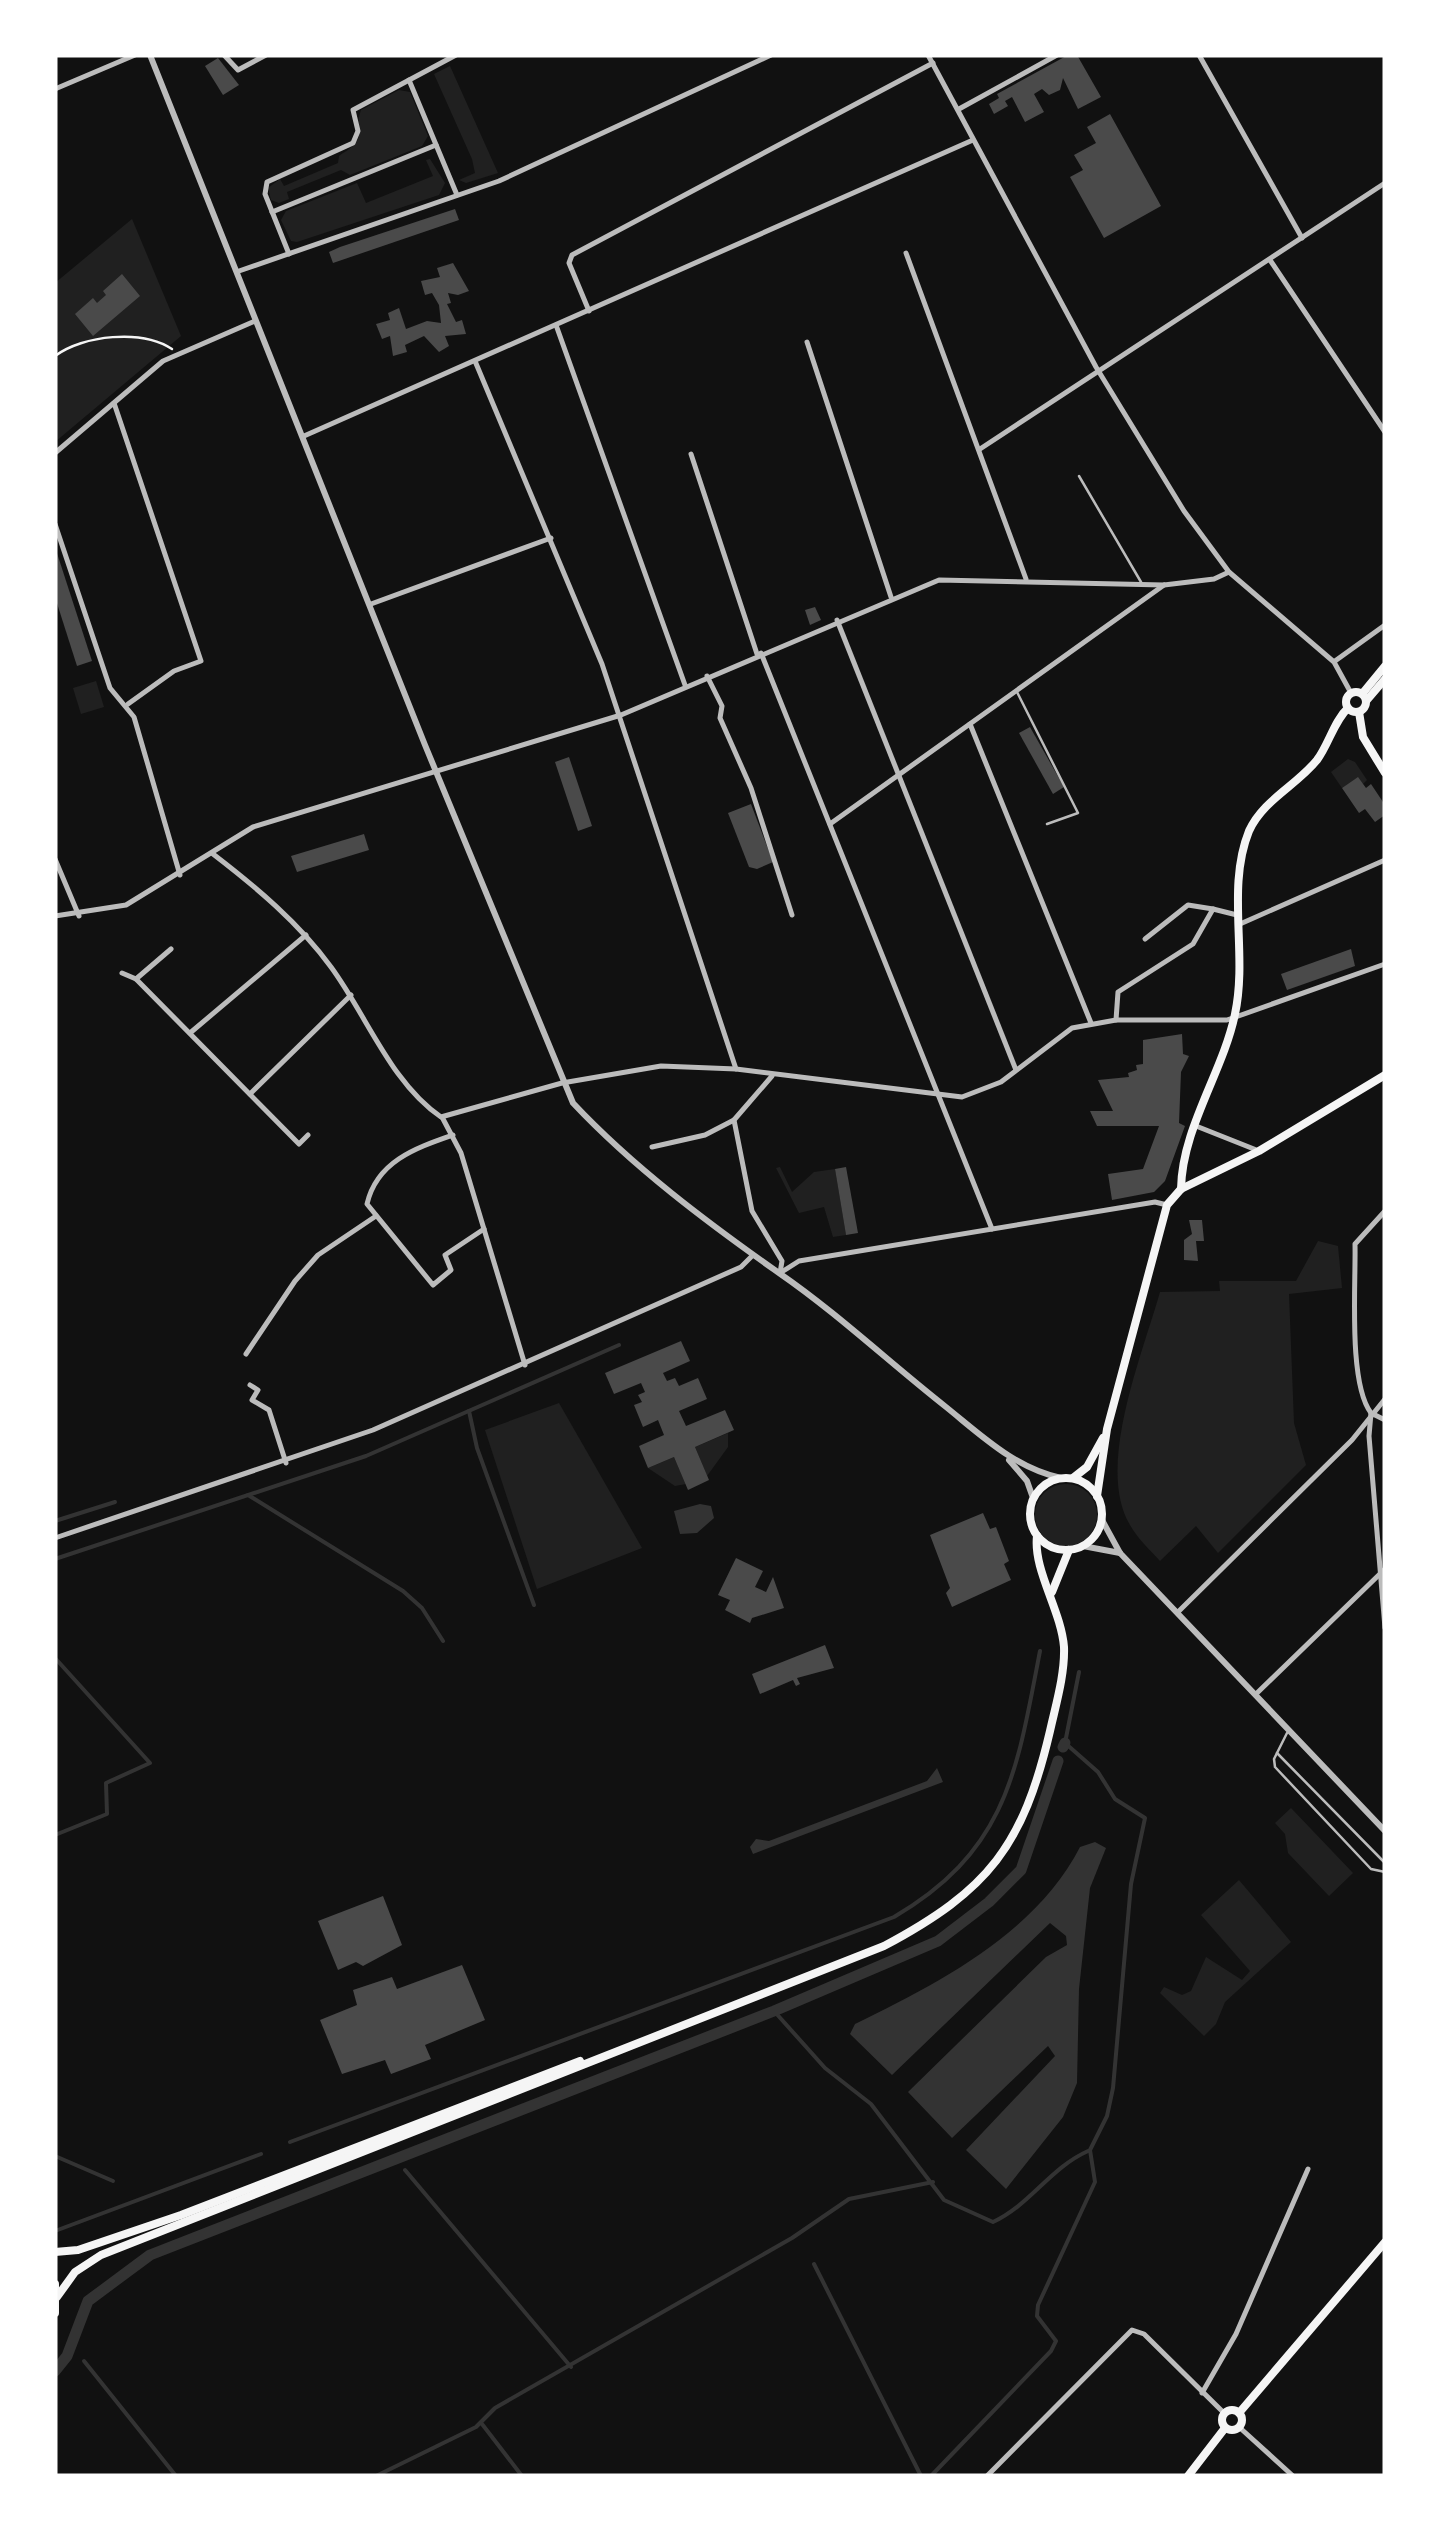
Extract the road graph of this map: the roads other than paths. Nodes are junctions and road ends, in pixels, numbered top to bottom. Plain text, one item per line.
1 (135, 55) edge
2 (150, 55) edge
3 (224, 55) edge
4 (266, 55) edge
5 (456, 55) edge
6 (771, 55) edge
7 (928, 55) edge
8 (1057, 55) edge
9 (1199, 55) edge
10 (255, 58) edge
11 (933, 62) junction
12 (409, 80) junction
13 (55, 89) edge
14 (958, 109) junction
15 (974, 140) junction
16 (436, 144) junction
17 (1385, 183) edge
18 (457, 195) junction
19 (272, 212) junction
20 (1302, 238) junction
21 (289, 254) junction
22 (906, 254) dead end
23 (1270, 260) junction
24 (239, 271) junction
25 (589, 311) junction
26 (258, 320) junction
27 (556, 325) junction
28 (807, 342) dead end
29 (476, 361) junction
30 (1100, 373) junction
31 (114, 404) junction
32 (1385, 432) edge
33 (304, 436) junction
34 (980, 449) junction
35 (55, 453) edge
36 (692, 454) dead end
37 (1078, 476) dead end
38 (55, 524) edge
39 (551, 538) junction
40 (1229, 572) junction
41 (1026, 579) junction
42 (1164, 584) junction
43 (1142, 585) junction
44 (891, 597) junction
45 (371, 604) junction
46 (836, 620) junction
47 (1385, 625) edge
48 (759, 654) junction
49 (1334, 662) junction
50 (1385, 666) edge
51 (708, 676) junction
52 (1385, 679) edge
53 (685, 685) junction
54 (1016, 691) junction
55 (1351, 694) junction
56 (1364, 697) junction
57 (127, 704) junction
58 (1348, 708) junction
59 (1359, 712) junction
60 (621, 715) junction
61 (970, 724) junction
62 (439, 773) junction
63 (1385, 773) edge
64 (898, 774) junction
65 (830, 824) junction
66 (1047, 824) dead end
67 (213, 854) junction
68 (55, 859) edge
69 (1385, 860) edge
70 (180, 876) junction
71 (1213, 909) junction
72 (55, 916) edge
73 (79, 916) junction
74 (792, 916) dead end
75 (1240, 920) junction
76 (306, 936) junction
77 (1145, 939) dead end
78 (171, 949) dead end
79 (1385, 964) edge
80 (122, 972) dead end
81 (136, 979) junction
82 (351, 995) junction
83 (1235, 1016) junction
84 (1116, 1020) junction
85 (1091, 1022) junction
86 (190, 1034) junction
87 (736, 1068) junction
88 (1016, 1070) junction
89 (1385, 1075) edge
90 (773, 1076) junction
91 (562, 1083) junction
92 (250, 1094) junction
93 (938, 1097) junction
94 (442, 1116) junction
95 (734, 1120) junction
96 (1196, 1126) junction
97 (454, 1135) junction
98 (308, 1136) dead end
99 (652, 1147) dead end
100 (1259, 1151) junction
101 (1181, 1189) junction
102 (1167, 1204) junction
103 (1385, 1211) edge
104 (376, 1216) junction
105 (484, 1229) junction
106 (992, 1229) junction
107 (751, 1256) junction
108 (780, 1274) junction
109 (246, 1354) dead end
110 (525, 1365) junction
111 (250, 1385) dead end
112 (1385, 1400) edge
113 (1371, 1413) junction
114 (1385, 1420) edge
115 (1107, 1429) junction
116 (990, 1442) junction
117 (286, 1462) junction
118 (1061, 1478) junction
119 (1073, 1478) junction
120 (1097, 1496) junction
121 (1033, 1498) junction
122 (1102, 1520) junction
123 (1037, 1536) junction
124 (55, 1538) edge
125 (1083, 1546) junction
126 (1069, 1550) junction
127 (1120, 1554) junction
128 (1382, 1572) edge
129 (1052, 1592) junction
130 (1178, 1612) junction
131 (1385, 1628) edge
132 (1256, 1694) junction
133 (1290, 1730) junction
134 (1276, 1752) junction
135 (1385, 1831) edge
136 (1385, 1863) edge
137 (1385, 1872) edge
138 (641, 2040) junction
139 (1308, 2170) dead end
140 (1385, 2243) edge
141 (55, 2252) edge
142 (55, 2284) edge
143 (56, 2297) edge
144 (55, 2312) edge
145 (1202, 2393) junction
146 (1239, 2412) junction
147 (1224, 2414) junction
148 (1240, 2427) junction
149 (1225, 2428) junction
150 (987, 2476) edge
151 (1188, 2476) edge
152 (1293, 2476) edge

1 - 13 street
2 - 24 street
3 - 10 street
4 - 10 street
5 - 12 street
6 - 18 street
7 - 11 street
8 - 14 street
9 - 20 street
11 - 14 street
11 - 25 street
12 - 16 street
12 - 19 street
14 - 15 street
15 - 25 street
15 - 30 street
16 - 18 street
16 - 19 street
17 - 20 street
18 - 21 street
19 - 21 street
20 - 23 street
21 - 24 street
22 - 34 street
23 - 30 street
23 - 32 street
24 - 26 street
25 - 27 street
26 - 31 street
26 - 33 street
27 - 29 street
27 - 53 street
28 - 44 street
29 - 33 street
29 - 39 street
30 - 34 street
30 - 40 street
31 - 35 street
31 - 57 street
33 - 45 street
34 - 41 street
36 - 48 street
37 - 43 lane
38 - 57 street
39 - 45 street
39 - 60 street
40 - 42 street
40 - 49 street
41 - 43 street
41 - 44 street
42 - 43 street
42 - 54 street
44 - 46 street
45 - 62 street
46 - 48 street
46 - 64 street
47 - 49 street
48 - 51 street
48 - 65 street
49 - 55 street
50 - 56 main road
51 - 53 street
51 - 74 street
52 - 56 main road
53 - 60 street
54 - 61 street
54 - 66 lane
55 - 56 main road
55 - 58 main road
56 - 59 main road
57 - 70 street
58 - 59 main road
58 - 75 main road
59 - 63 main road
60 - 62 street
60 - 87 street
61 - 64 street
61 - 85 street
62 - 67 street
62 - 91 street
64 - 65 street
64 - 88 street
65 - 93 street
67 - 70 street
67 - 76 street
68 - 73 street
69 - 75 street
70 - 73 street
71 - 75 street
71 - 77 street
71 - 84 street
72 - 73 street
75 - 83 main road
76 - 82 street
76 - 86 street
78 - 81 street
79 - 83 street
80 - 81 street
81 - 86 street
82 - 92 street
82 - 94 street
83 - 84 street
83 - 96 main road
84 - 85 street
85 - 88 street
86 - 92 street
87 - 90 street
87 - 91 street
88 - 93 street
89 - 100 main road
90 - 93 street
90 - 95 street
91 - 94 street
91 - 107 street
92 - 98 street
93 - 106 street
94 - 97 street
95 - 99 street
95 - 108 street
96 - 100 street
96 - 101 main road
97 - 104 street
97 - 105 street
100 - 101 main road
101 - 102 main road
102 - 106 street
102 - 115 main road
103 - 113 street
104 - 105 street
104 - 109 street
105 - 110 street
106 - 108 street
107 - 108 street
107 - 110 street
108 - 116 street
110 - 117 street
111 - 117 street
112 - 113 street
113 - 114 street
113 - 128 street
113 - 130 street
115 - 119 main road
115 - 120 main road
116 - 118 street
116 - 121 street
117 - 124 street
118 - 119 main road
118 - 121 main road
119 - 120 main road
120 - 122 main road
121 - 123 main road
122 - 125 main road
122 - 127 street
123 - 126 main road
123 - 129 main road
125 - 126 main road
125 - 127 street
126 - 129 main road
127 - 130 street
128 - 131 street
128 - 132 street
129 - 138 main road
130 - 132 street
132 - 133 street
133 - 134 lane
133 - 135 street
134 - 136 lane
134 - 137 lane
138 - 141 main road
138 - 143 main road
139 - 145 street
140 - 146 main road
142 - 143 main road
143 - 144 main road
145 - 147 street
145 - 150 street
146 - 147 main road
146 - 148 main road
147 - 149 main road
148 - 149 main road
148 - 152 street
149 - 151 main road

